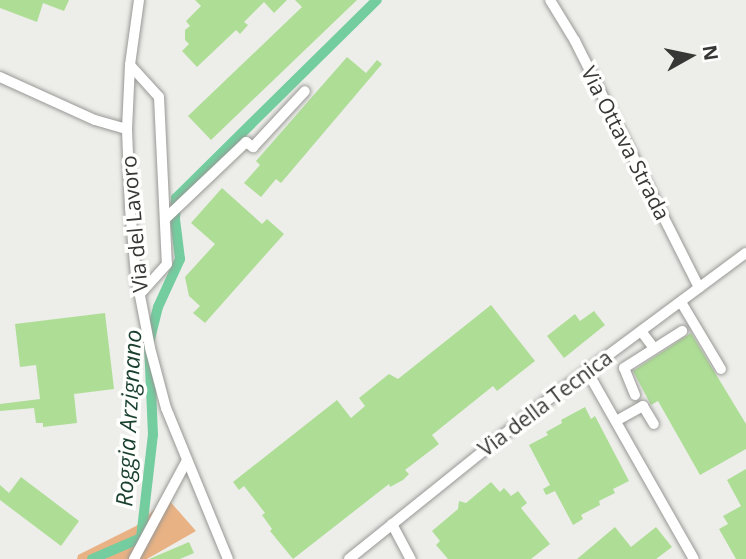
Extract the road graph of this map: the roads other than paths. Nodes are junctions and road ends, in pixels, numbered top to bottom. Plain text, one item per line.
1 (139, 0) edge
2 (550, 0) edge
3 (130, 65) junction
4 (0, 77) edge
5 (305, 90) dead end
6 (127, 129) junction
7 (172, 213) junction
8 (746, 253) edge
9 (699, 288) junction
10 (140, 293) junction
11 (681, 302) junction
12 (641, 331) junction
13 (682, 331) dead end
14 (654, 348) junction
15 (721, 369) dead end
16 (587, 371) junction
17 (635, 395) dead end
18 (616, 421) junction
19 (654, 424) dead end
20 (186, 461) junction
21 (392, 524) junction
22 (134, 559) edge
23 (228, 559) edge
24 (349, 559) edge
25 (411, 559) edge
26 (694, 559) edge

1 - 3 street, Via del Lavoro
2 - 9 street, Via Ottava Strada
3 - 6 street, Via del Lavoro
3 - 7 street
4 - 6 street
5 - 7 street
6 - 10 street, Via del Lavoro
7 - 10 street
8 - 9 street, Via della Tecnica
9 - 11 street, Via della Tecnica
10 - 20 street, Via del Lavoro
11 - 12 street, Via della Tecnica
11 - 15 street
12 - 14 street
12 - 16 street, Via della Tecnica
13 - 14 street
14 - 17 street
16 - 18 street
16 - 21 street, Via della Tecnica
18 - 19 street
18 - 26 street
20 - 22 street
20 - 23 street, Via del Lavoro
21 - 24 street, Via della Tecnica
21 - 25 street

